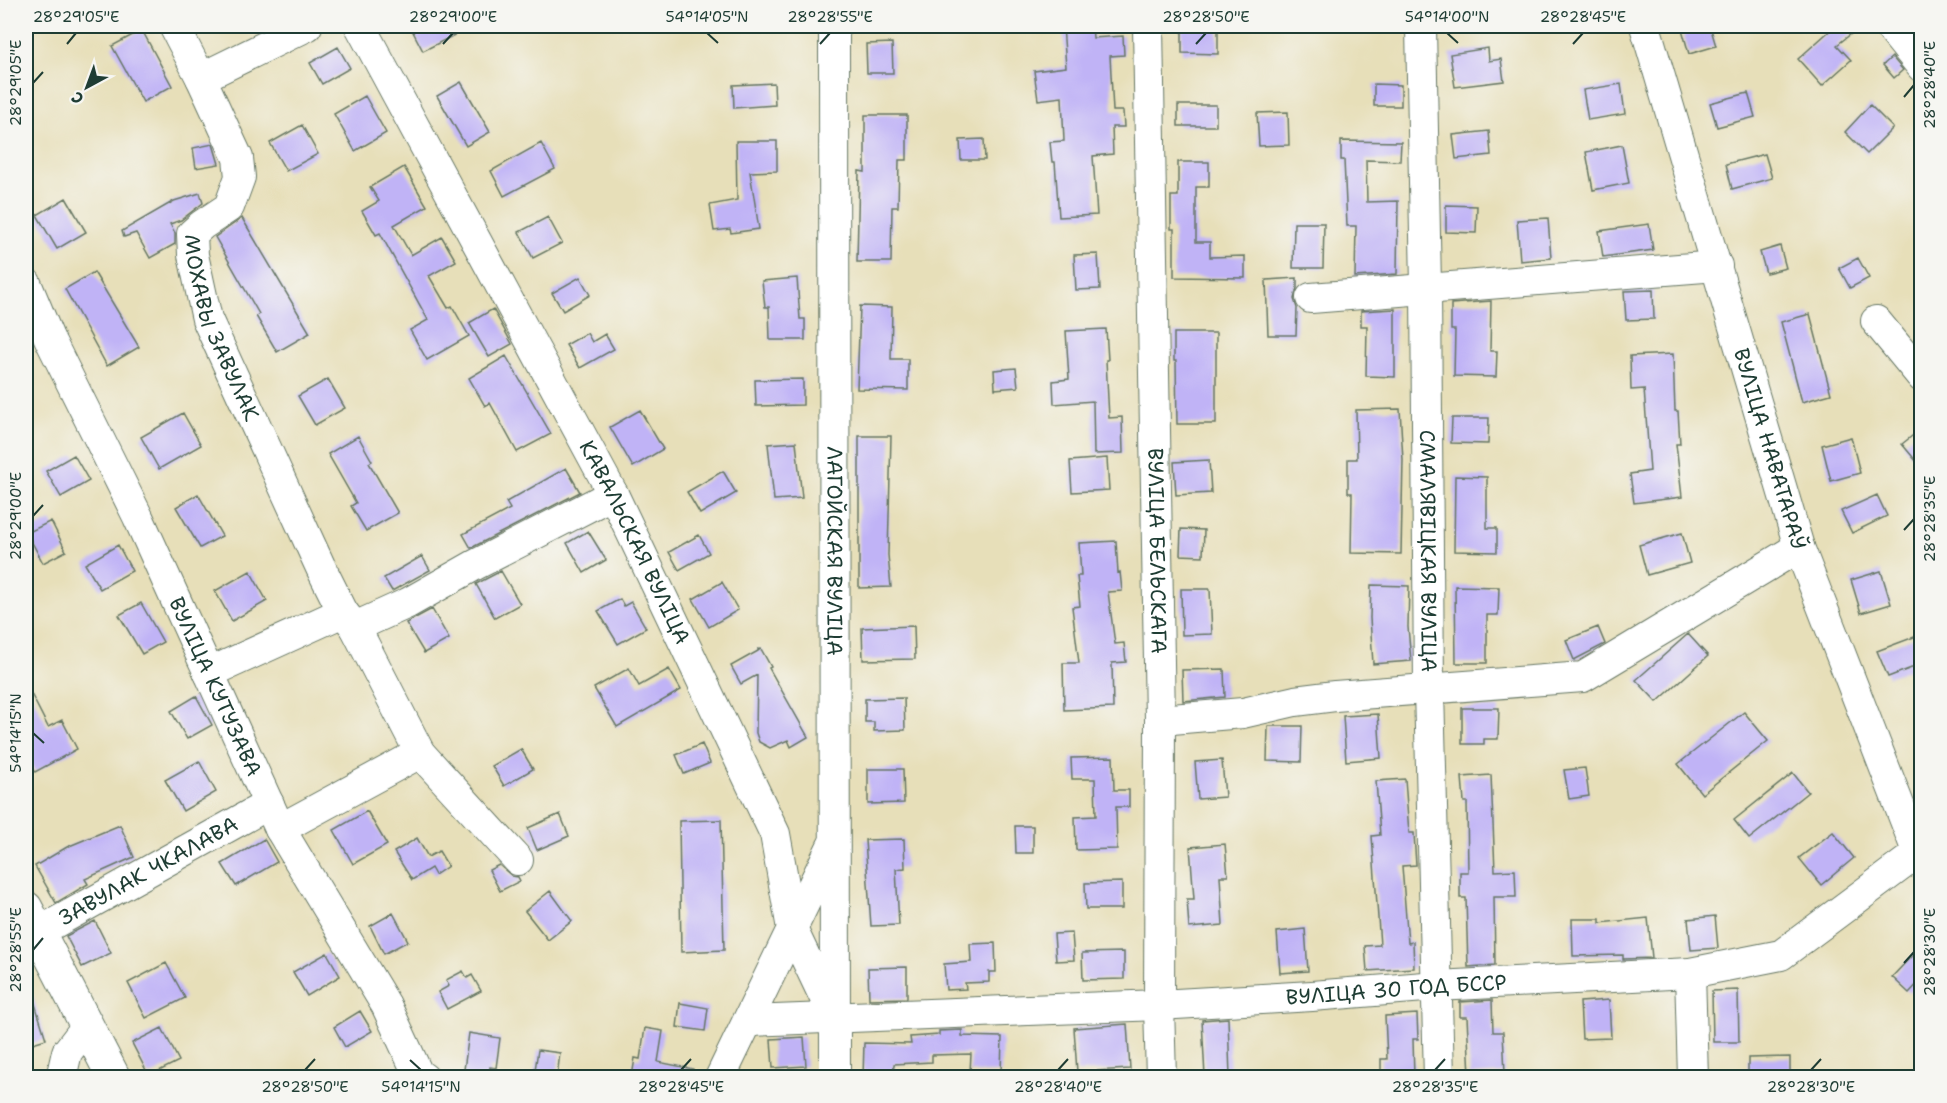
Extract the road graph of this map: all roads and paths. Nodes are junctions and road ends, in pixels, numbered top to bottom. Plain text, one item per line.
1 (174, 26) edge
2 (307, 26) edge
3 (360, 26) edge
4 (834, 26) edge
5 (1148, 26) edge
6 (1421, 26) edge
7 (1645, 26) edge
8 (1889, 26) edge
9 (1922, 66) edge
10 (201, 78) junction
11 (1717, 266) junction
12 (26, 283) edge
13 (1426, 287) junction
14 (1311, 298) dead end
15 (1876, 321) dead end
16 (37, 344) edge
17 (1922, 376) edge
18 (613, 494) junction
19 (1799, 547) junction
20 (349, 620) junction
21 (209, 673) junction
22 (1429, 690) junction
23 (1160, 720) junction
24 (420, 753) junction
25 (275, 817) junction
26 (836, 837) junction
27 (1920, 856) edge
28 (518, 860) dead end
29 (30, 926) edge
30 (792, 929) junction
31 (1690, 973) junction
32 (1437, 986) junction
33 (1159, 1005) junction
34 (835, 1018) junction
35 (749, 1021) junction
36 (87, 1026) junction
37 (61, 1077) edge
38 (114, 1077) edge
39 (424, 1077) edge
40 (720, 1077) edge
41 (835, 1077) edge
42 (1161, 1077) edge
43 (1439, 1077) edge
44 (1693, 1077) edge

1 - 10 street
2 - 10 street
3 - 18 street, КАВАЛЬСКАЯ ВУЛІЦА
4 - 26 street, ЛАГОЙСКАЯ ВУЛІЦА
5 - 23 street, ВУЛІЦА БЕЛЬСКАГА
6 - 13 street, СМАЛЯВІЦКАЯ ВУЛІЦА
7 - 11 street, ВУЛІЦА НАВАТАРАЎ
8 - 9 street
10 - 20 street, МОХАВЫ ЗАВУЛАК
11 - 13 street
11 - 19 street, ВУЛІЦА НАВАТАРАЎ
12 - 16 street, ВУЛІЦА КУТУЗАВА
13 - 14 street
13 - 22 street, СМАЛЯВІЦКАЯ ВУЛІЦА
15 - 17 street
16 - 21 street, ВУЛІЦА КУТУЗАВА
18 - 20 street
18 - 30 street, КАВАЛЬСКАЯ ВУЛІЦА
19 - 22 street
19 - 27 street, ВУЛІЦА НАВАТАРАЎ
20 - 21 street
20 - 24 street
21 - 25 street, ВУЛІЦА КУТУЗАВА
22 - 23 street
22 - 32 street, СМАЛЯВІЦКАЯ ВУЛІЦА
23 - 33 street, ВУЛІЦА БЕЛЬСКАГА
24 - 25 street, ЗАВУЛАК ЧКАЛАВА
24 - 28 street
25 - 29 street, ЗАВУЛАК ЧКАЛАВА
25 - 39 street, ВУЛІЦА КУТУЗАВА
26 - 30 street
26 - 34 street, ЛАГОЙСКАЯ ВУЛІЦА
27 - 31 street, ВУЛІЦА 30 ГОД БССР
29 - 36 main road
30 - 34 street, КАВАЛЬСКАЯ ВУЛІЦА
30 - 35 street
31 - 32 street, ВУЛІЦА 30 ГОД БССР
31 - 44 street
32 - 33 street, ВУЛІЦА 30 ГОД БССР
32 - 43 street, СМАЛЯВІЦКАЯ ВУЛІЦА
33 - 34 street, ВУЛІЦА 30 ГОД БССР
33 - 42 street, ВУЛІЦА БЕЛЬСКАГА
34 - 35 street, ВУЛІЦА 30 ГОД БССР
34 - 41 street, ЛАГОЙСКАЯ ВУЛІЦА
35 - 40 street
36 - 37 street
36 - 38 main road

